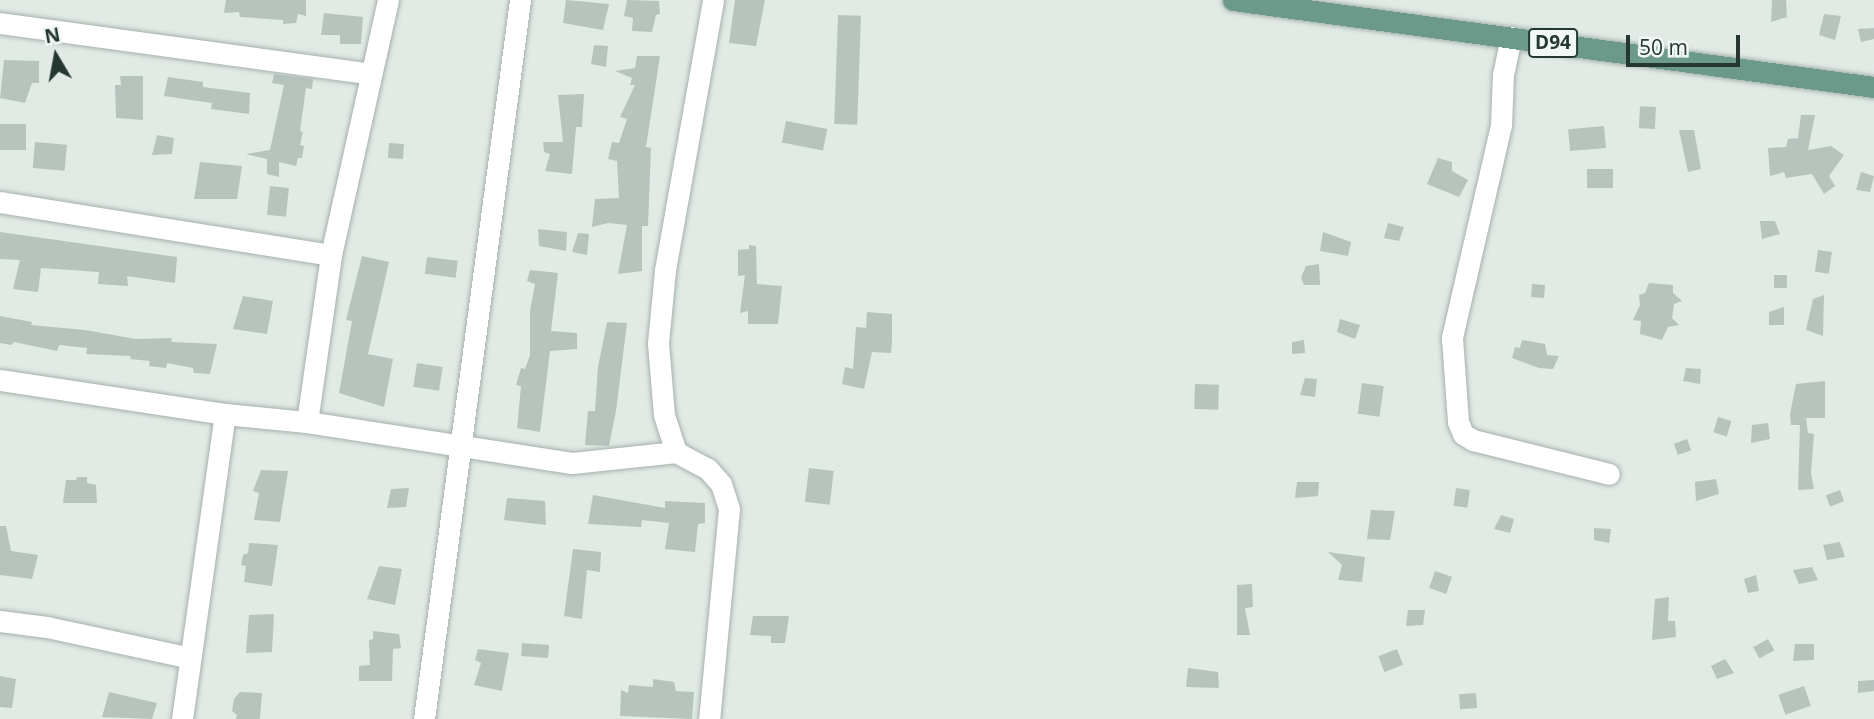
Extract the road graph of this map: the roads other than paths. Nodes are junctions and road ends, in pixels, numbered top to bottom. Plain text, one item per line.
1 (388, 0) edge
2 (520, 0) edge
3 (713, 0) edge
4 (1233, 0) edge
5 (0, 23) edge
6 (1511, 37) junction
7 (371, 74) junction
8 (1874, 87) edge
9 (0, 202) edge
10 (331, 255) junction
11 (0, 380) edge
12 (225, 414) junction
13 (307, 422) junction
14 (460, 444) junction
15 (676, 452) junction
16 (1609, 474) dead end
17 (0, 621) edge
18 (190, 658) junction
19 (182, 719) edge
20 (424, 719) edge
21 (709, 719) edge

1 - 7 street
2 - 14 street
3 - 15 street
4 - 6 main road, D94
5 - 7 street
6 - 8 main road, D94
6 - 16 street
7 - 10 street
9 - 10 street
10 - 13 street
11 - 12 street
12 - 13 street
12 - 18 street
13 - 14 street
14 - 15 street
14 - 20 street
15 - 21 street
17 - 18 street
18 - 19 street

